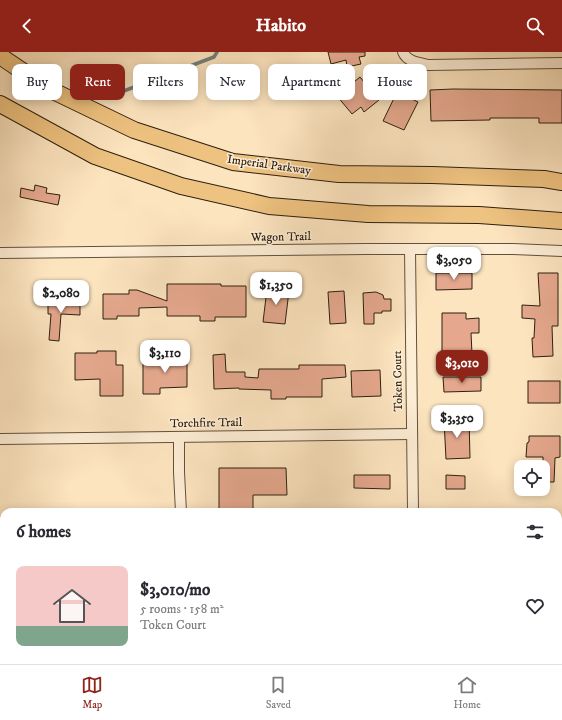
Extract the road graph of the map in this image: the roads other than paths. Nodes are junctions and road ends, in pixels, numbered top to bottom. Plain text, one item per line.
1 (404, 54) edge
2 (0, 56) edge
3 (562, 63) edge
4 (0, 104) edge
5 (562, 182) edge
6 (562, 221) edge
7 (410, 249) junction
8 (562, 251) edge
9 (0, 253) edge
10 (412, 434) junction
11 (179, 437) junction
12 (0, 439) edge
13 (181, 508) edge
14 (412, 508) edge

1 - 3 street
2 - 5 main road, Imperial Parkway
4 - 6 main road
7 - 8 street, Wagon Trail
7 - 9 street, Wagon Trail
7 - 10 street, Token Court
10 - 11 street, Torchfire Trail
10 - 14 street, Token Court
11 - 12 street, Torchfire Trail
11 - 13 street

